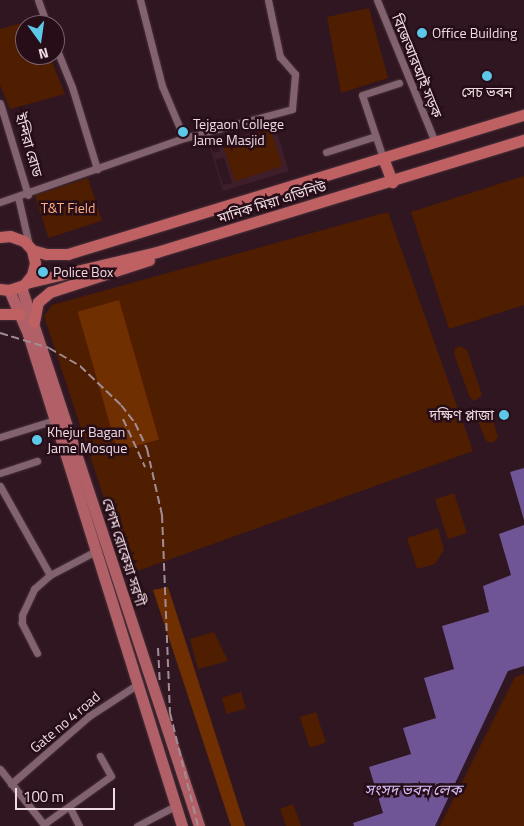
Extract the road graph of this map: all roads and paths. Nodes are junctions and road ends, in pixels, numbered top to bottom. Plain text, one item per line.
1 (38, 0) edge
2 (140, 0) edge
3 (268, 0) edge
4 (377, 0) edge
5 (43, 15) edge
6 (63, 65) edge
7 (398, 83) dead end
8 (0, 103) edge
9 (524, 115) edge
10 (376, 136) junction
11 (184, 138) junction
12 (524, 140) edge
13 (435, 142) junction
14 (326, 152) dead end
15 (384, 158) junction
16 (97, 169) junction
17 (392, 182) junction
18 (28, 195) junction
19 (18, 197) junction
20 (0, 202) edge
21 (3, 235) edge
22 (31, 248) junction
23 (157, 252) junction
24 (23, 285) junction
25 (4, 290) edge
26 (0, 314) edge
27 (19, 314) junction
28 (34, 322) junction
29 (55, 420) junction
30 (0, 437) edge
31 (37, 461) dead end
32 (0, 473) edge
33 (0, 486) edge
34 (96, 551) junction
35 (50, 575) junction
36 (37, 653) dead end
37 (138, 684) junction
38 (100, 756) dead end
39 (0, 769) edge
40 (11, 784) junction
41 (176, 805) junction
42 (70, 808) junction
43 (45, 825) edge
44 (79, 826) edge
45 (136, 826) edge
46 (182, 826) edge
47 (199, 826) edge

1 - 5 street
2 - 11 street
3 - 11 street
4 - 13 street, বিজেআরআই সড়ক
6 - 16 street
7 - 10 street
8 - 18 street, ইন্দিরা রোড
9 - 13 highway, মানিক মিয়া এভিনিউ
10 - 14 street
10 - 15 street
11 - 16 street
12 - 17 highway, মানিক মিয়া এভিনিউ
13 - 15 highway, মানিক মিয়া এভিনিউ
15 - 17 highway
15 - 22 highway, মানিক মিয়া এভিনিউ
16 - 18 street
17 - 23 highway, মানিক মিয়া এভিনিউ
18 - 19 street
19 - 20 street
19 - 22 street
21 - 22 highway, মানিক মিয়া এভিনিউ
22 - 24 highway
23 - 24 highway, মানিক মিয়া এভিনিউ
23 - 28 highway
24 - 25 highway, মানিক মিয়া এভিনিউ
24 - 28 main road, বেগম রোকেয়া সরণী
25 - 27 main road, বেগম রোকেয়া সরণী
26 - 27 highway
27 - 29 main road, বেগম রোকেয়া সরণী
28 - 47 main road, বেগম রোকেয়া সরণী
29 - 30 street
29 - 34 main road, বেগম রোকেয়া সরণী
31 - 32 street
33 - 35 street
34 - 35 street
34 - 37 main road, বেগম রোকেয়া সরণী
35 - 36 street
37 - 40 street, Gate no 4 road
37 - 41 main road, বেগম রোকেয়া সরণী
38 - 42 street
39 - 40 street
40 - 43 street
41 - 45 street
41 - 46 main road, বেগম রোকেয়া সরণী
42 - 43 street
42 - 44 street

